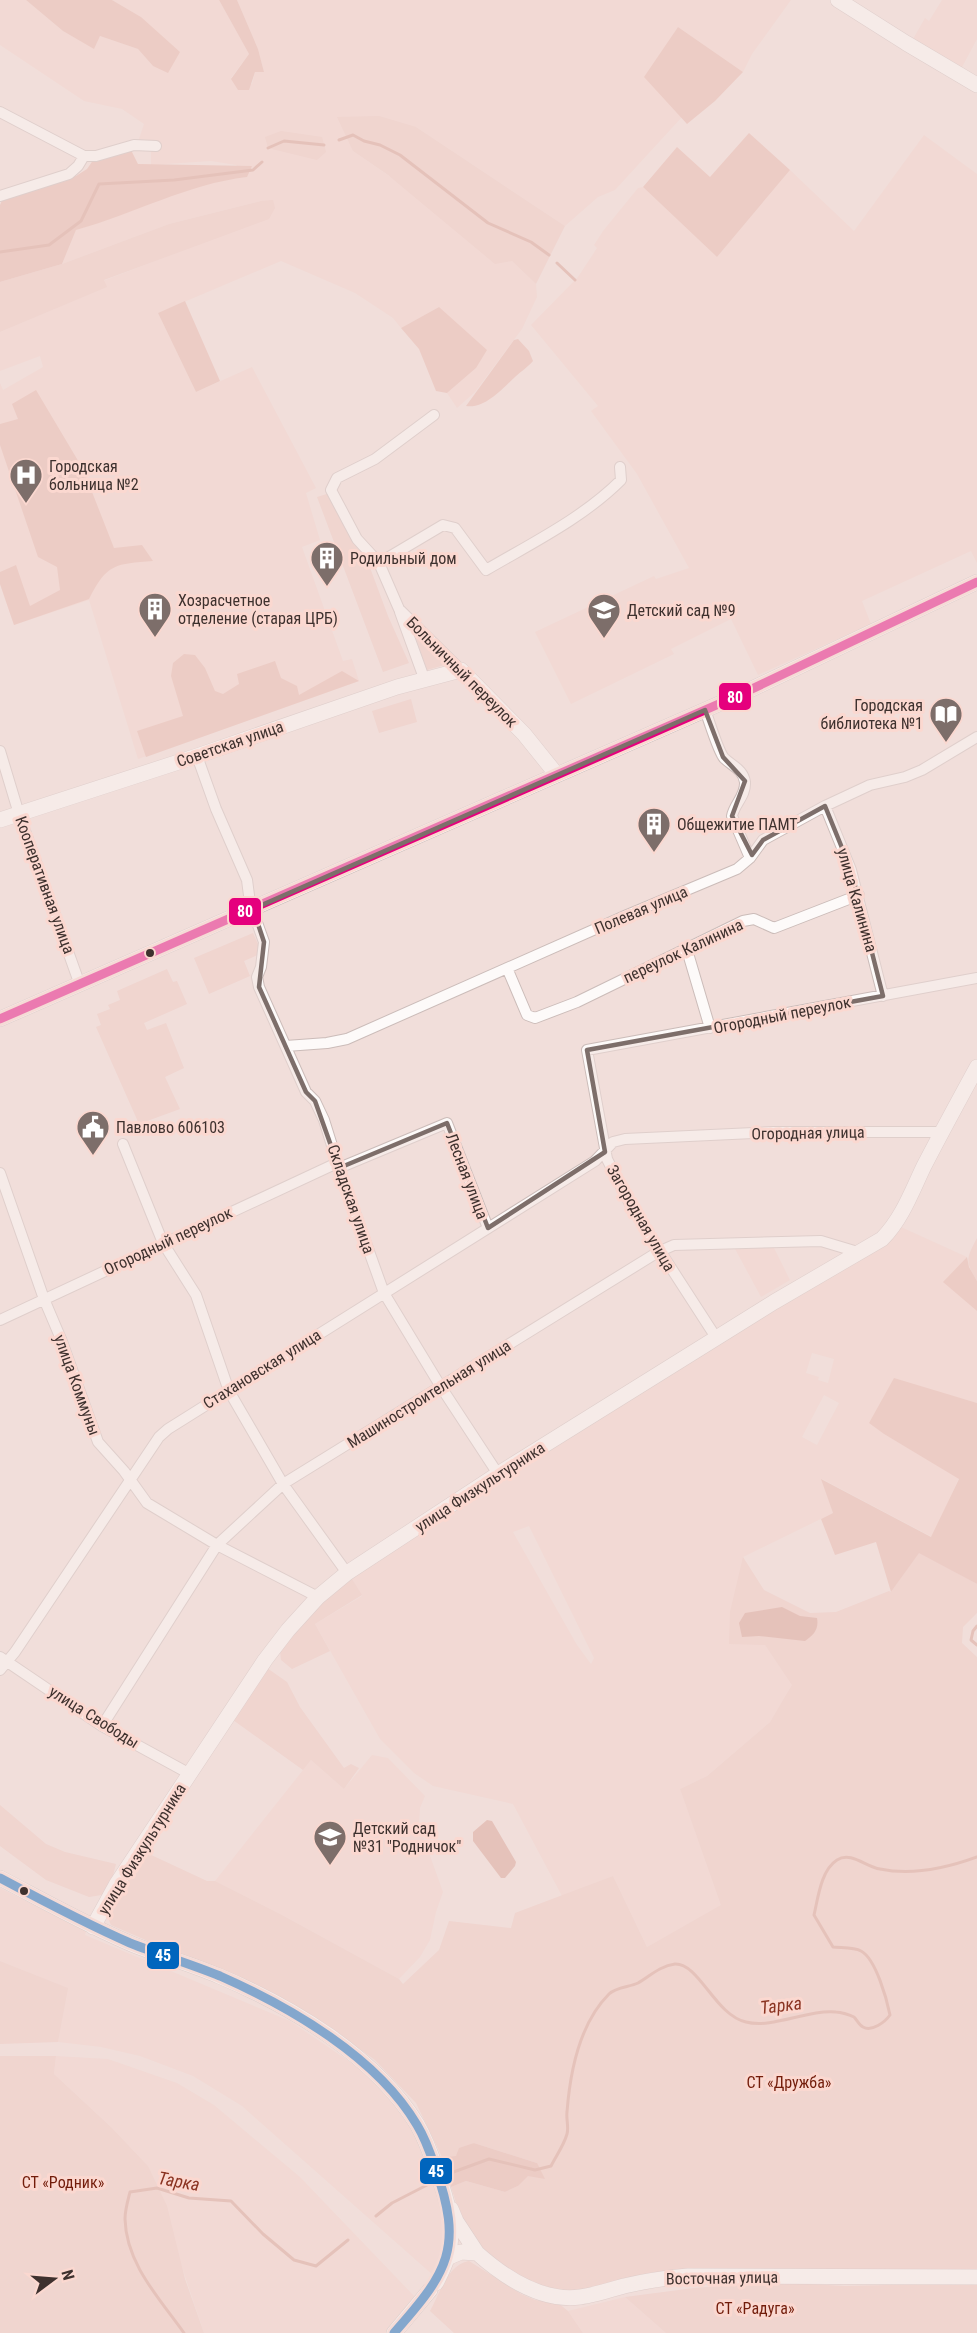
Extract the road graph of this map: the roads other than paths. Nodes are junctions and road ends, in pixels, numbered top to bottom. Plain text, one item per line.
1 (838, 0) edge
2 (977, 85) edge
3 (0, 112) edge
4 (156, 146) dead end
5 (84, 156) junction
6 (0, 196) edge
7 (434, 415) dead end
8 (620, 467) dead end
9 (379, 563) junction
10 (977, 582) edge
11 (399, 609) junction
12 (461, 670) junction
13 (424, 678) junction
14 (705, 710) junction
15 (977, 737) edge
16 (0, 752) edge
17 (197, 756) junction
18 (557, 775) junction
19 (825, 806) junction
20 (19, 814) junction
21 (0, 820) edge
22 (750, 858) junction
23 (859, 895) junction
24 (253, 909) junction
25 (687, 950) junction
26 (507, 968) junction
27 (977, 978) edge
28 (80, 985) junction
29 (883, 996) junction
30 (0, 1019) edge
31 (710, 1028) junction
32 (286, 1046) junction
33 (587, 1050) joint
34 (977, 1067) edge
35 (447, 1123) joint
36 (941, 1132) junction
37 (123, 1144) dead end
38 (605, 1152) junction
39 (338, 1166) junction
40 (0, 1173) edge
41 (488, 1228) junction
42 (163, 1243) junction
43 (658, 1252) junction
44 (861, 1252) junction
45 (384, 1293) junction
46 (44, 1299) junction
47 (0, 1320) edge
48 (717, 1339) junction
49 (441, 1387) junction
50 (229, 1391) junction
51 (498, 1474) junction
52 (130, 1482) junction
53 (283, 1484) junction
54 (217, 1545) junction
55 (347, 1574) junction
56 (318, 1597) junction
57 (2, 1662) edge
58 (102, 1726) junction
59 (190, 1774) junction
60 (0, 1878) edge
61 (93, 1927) junction
62 (445, 2195) junction
63 (477, 2253) junction
64 (447, 2258) junction
65 (977, 2277) edge
66 (394, 2333) edge

1 - 2 street
3 - 5 street
4 - 5 street
5 - 6 street
7 - 9 street, Больничный переулок
8 - 9 street
9 - 11 street, Больничный переулок
10 - 14 street
11 - 12 street, Больничный переулок
11 - 13 street
12 - 13 street, Советская улица
12 - 18 street, Больничный переулок
13 - 17 street, Советская улица
14 - 18 street
14 - 22 street
15 - 19 street, Полевая улица
16 - 20 street, Кооперативная улица
17 - 20 street, Советская улица
17 - 24 street, Складская улица
18 - 24 street
19 - 22 street, Полевая улица
19 - 23 street, улица Калинина
20 - 21 street, Советская улица
20 - 28 street, Кооперативная улица
22 - 26 street, Полевая улица
23 - 25 street, переулок Калинина
23 - 29 street, улица Калинина
24 - 28 street
24 - 32 street, Складская улица
25 - 26 street, переулок Калинина
25 - 31 street
26 - 32 street, Полевая улица
27 - 29 street, Огородный переулок
28 - 30 street
29 - 31 street, Огородный переулок
31 - 33 street, Огородный переулок
32 - 39 street, Складская улица
33 - 38 street, Загородная улица
34 - 36 street
35 - 39 street, Огородный переулок
35 - 41 street, Лесная улица
36 - 38 street, Огородная улица
36 - 44 street, улица Физкультурника
37 - 42 street
38 - 41 street, Стахановская улица
38 - 43 street, Загородная улица
39 - 42 street, Огородный переулок
39 - 45 street, Складская улица
40 - 46 street, улица Коммуны
41 - 45 street, Стахановская улица
42 - 46 street, Огородный переулок
42 - 50 street
43 - 44 street, Машиностроительная улица
43 - 48 street, Загородная улица
43 - 49 street, Машиностроительная улица
44 - 48 street, улица Физкультурника
45 - 49 street, Складская улица
45 - 50 street, Стахановская улица
46 - 47 street, Огородный переулок
46 - 52 street, улица Коммуны
48 - 51 street, улица Физкультурника
49 - 51 street, Складская улица
49 - 53 street, Машиностроительная улица
50 - 52 street, Стахановская улица
50 - 53 street
51 - 55 street, улица Физкультурника
52 - 54 street, улица Коммуны
52 - 57 street, Стахановская улица
53 - 54 street, Машиностроительная улица
53 - 55 street
54 - 56 street, улица Коммуны
54 - 58 street, Машиностроительная улица
55 - 56 street, улица Физкультурника
56 - 59 street, улица Физкультурника
57 - 58 street, улица Свободы
58 - 59 street, улица Свободы
59 - 61 street, улица Физкультурника
60 - 61 street
61 - 62 street
62 - 63 street, Восточная улица
62 - 64 street
63 - 64 street
63 - 65 street, Восточная улица
64 - 66 street

